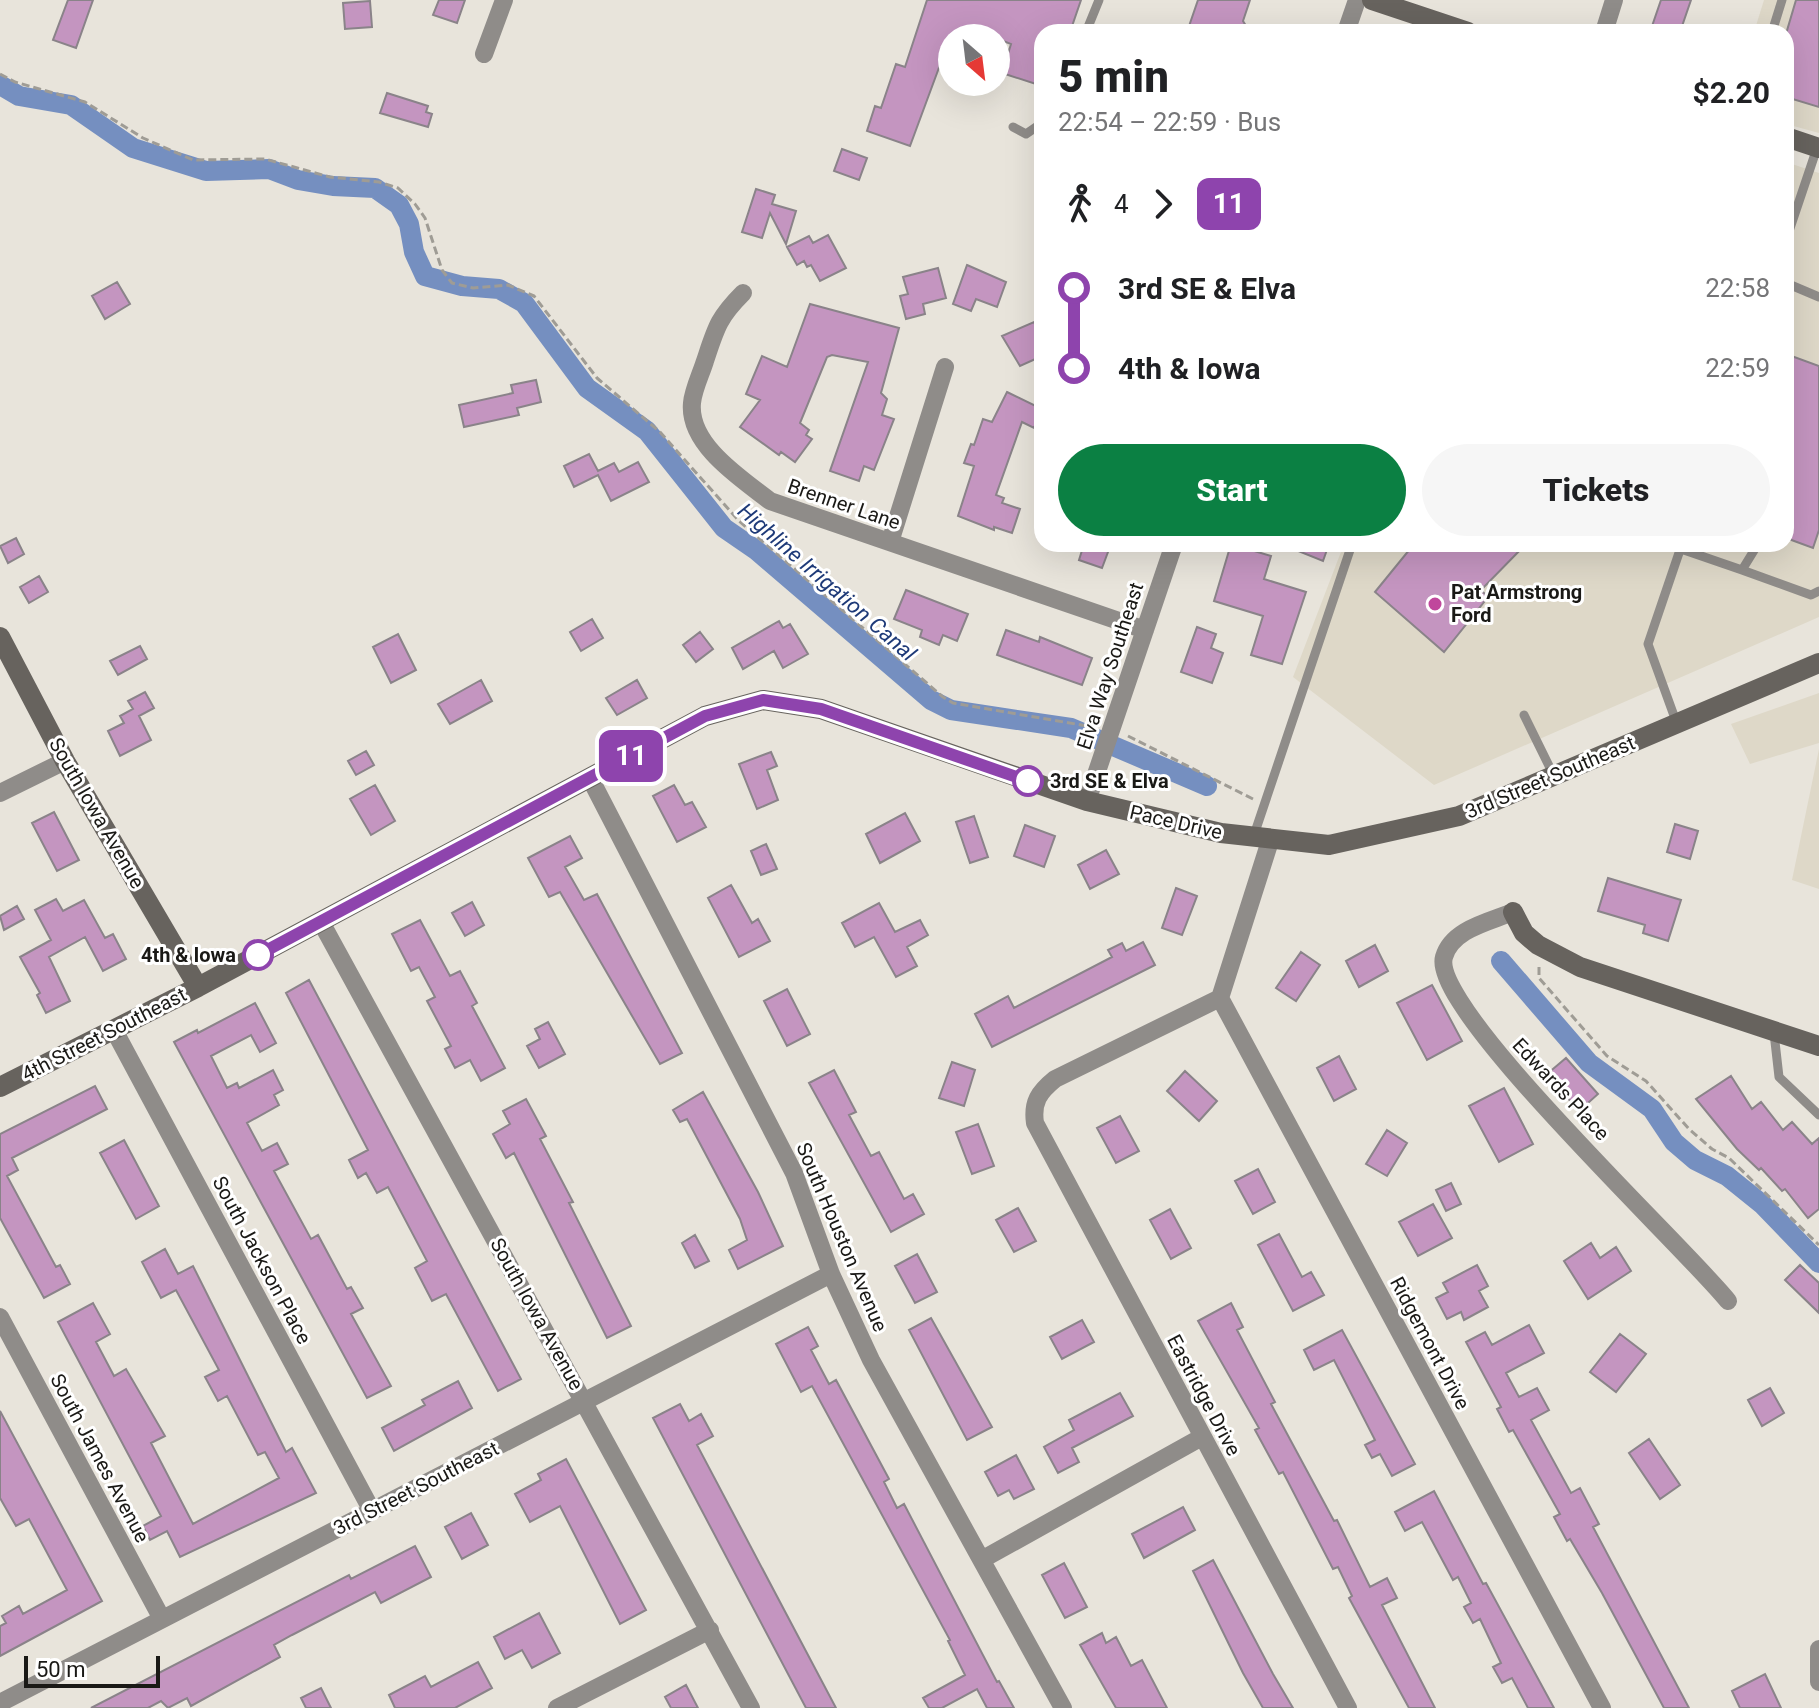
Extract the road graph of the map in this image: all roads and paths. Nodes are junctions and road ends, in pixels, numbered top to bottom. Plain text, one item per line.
1 (504, 0) edge
2 (1099, 0) edge
3 (1357, 0) edge
4 (1372, 0) edge
5 (1614, 0) edge
6 (1782, 0) edge
7 (1089, 24) edge
8 (1349, 24) edge
9 (1444, 24) edge
10 (1606, 24) edge
11 (1774, 24) edge
12 (484, 54) dead end
13 (0, 74) edge
14 (1013, 127) dead end
15 (1034, 128) edge
16 (1794, 140) edge
17 (1818, 148) edge
18 (1794, 217) edge
19 (1794, 286) edge
20 (743, 293) dead end
21 (1819, 297) edge
22 (945, 367) dead end
23 (890, 542) junction
24 (1171, 552) edge
25 (1349, 552) edge
26 (1679, 552) edge
27 (1696, 552) edge
28 (1753, 552) edge
29 (1742, 570) junction
30 (1819, 591) edge
31 (1145, 630) junction
32 (0, 637) edge
33 (1817, 668) edge
34 (1524, 715) dead end
35 (1677, 724) junction
36 (1111, 731) junction
37 (65, 761) junction
38 (1554, 776) junction
39 (590, 778) junction
40 (0, 793) edge
41 (1087, 801) junction
42 (1264, 804) junction
43 (1261, 839) junction
44 (1513, 912) joint
45 (321, 922) junction
46 (1538, 945) junction
47 (198, 987) junction
48 (1220, 998) junction
49 (114, 1030) junction
50 (1774, 1032) junction
51 (1819, 1046) edge
52 (0, 1087) edge
53 (1819, 1115) edge
54 (1819, 1245) edge
55 (831, 1274) junction
56 (1728, 1301) dead end
57 (0, 1317) edge
58 (584, 1401) junction
59 (1202, 1437) junction
60 (372, 1511) junction
61 (983, 1559) junction
62 (162, 1619) junction
63 (710, 1630) junction
64 (1819, 1649) edge
65 (1819, 1682) edge
66 (0, 1703) edge
67 (557, 1708) edge
68 (751, 1708) edge
69 (1063, 1708) edge
70 (1348, 1708) edge
71 (1602, 1708) edge

1 - 12 street
2 - 7 lane
3 - 8 street
4 - 9 street
5 - 10 street
6 - 11 lane
13 - 36 path
14 - 15 lane
16 - 17 street
17 - 18 lane
19 - 21 lane
20 - 23 street, Brenner Lane
22 - 23 street
23 - 31 street, Brenner Lane
24 - 31 street, Elva Way Southeast
25 - 42 lane
26 - 35 lane
27 - 29 lane
28 - 29 lane
29 - 30 lane
31 - 36 street, Elva Way Southeast
32 - 37 street, South Iowa Avenue
33 - 35 street, 3rd Street Southeast
34 - 38 lane
35 - 38 street, 3rd Street Southeast
36 - 41 street, Elva Way Southeast
36 - 42 path
37 - 40 street
37 - 47 street, South Iowa Avenue
38 - 43 street, 3rd Street Southeast
39 - 41 street, Pace Drive
39 - 45 street, 4th Street Southeast
39 - 55 street, South Houston Avenue
41 - 43 street, Pace Drive
42 - 43 lane
43 - 48 street
44 - 46 street
44 - 56 street, Edwards Place
45 - 47 street, 4th Street Southeast
45 - 58 street, South Iowa Avenue
46 - 50 street
46 - 54 path
47 - 49 street, 4th Street Southeast
48 - 59 street, Eastridge Drive
48 - 71 street, Ridgemont Drive
49 - 52 street, 4th Street Southeast
49 - 60 street, South Jackson Place
50 - 51 street
50 - 53 lane
55 - 58 street, 3rd Street Southeast
55 - 61 street, South Houston Avenue
57 - 62 street, South James Avenue
58 - 60 street, 3rd Street Southeast
58 - 63 street, South Iowa Avenue
59 - 61 street
59 - 70 street, Eastridge Drive
60 - 62 street, 3rd Street Southeast
61 - 69 street, South Houston Avenue
62 - 66 street, 3rd Street Southeast
63 - 67 street
63 - 68 street, South Iowa Avenue
64 - 65 street

